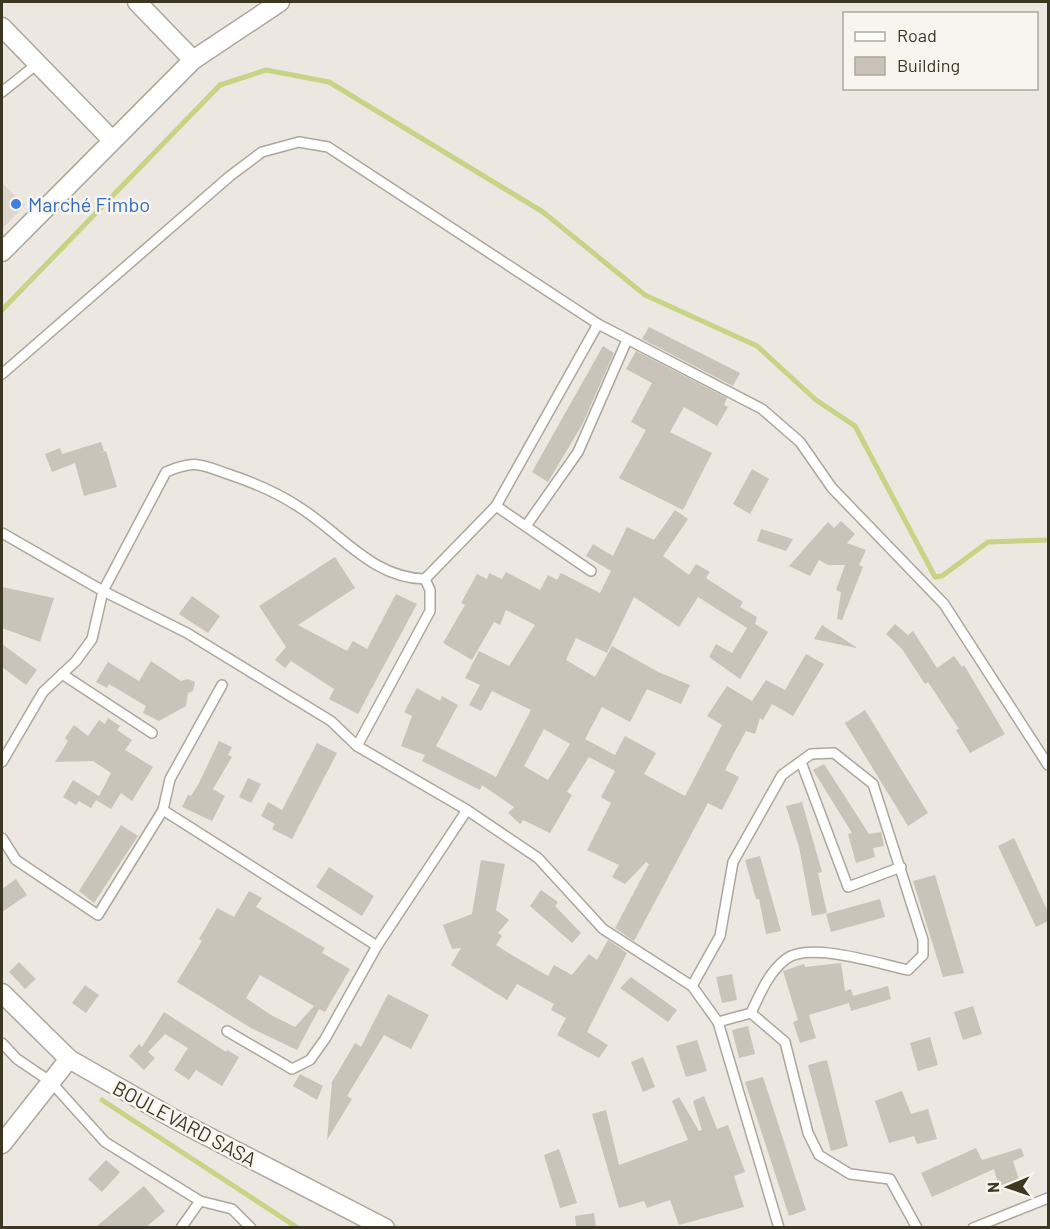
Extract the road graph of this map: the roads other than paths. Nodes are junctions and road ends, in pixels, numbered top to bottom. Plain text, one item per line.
1 (137, 2) edge
2 (280, 2) edge
3 (2, 27) edge
4 (193, 60) junction
5 (37, 64) junction
6 (2, 92) edge
7 (112, 140) junction
8 (2, 252) edge
9 (598, 324) junction
10 (627, 340) junction
11 (2, 374) edge
12 (496, 506) junction
13 (526, 526) junction
14 (2, 533) edge
15 (591, 571) dead end
16 (425, 579) junction
17 (103, 591) junction
18 (62, 675) junction
19 (222, 685) dead end
20 (152, 733) dead end
21 (357, 746) junction
22 (2, 762) edge
23 (801, 762) junction
24 (1048, 765) edge
25 (163, 810) junction
26 (466, 810) junction
27 (2, 838) edge
28 (901, 867) junction
29 (377, 946) junction
30 (692, 986) junction
31 (2, 993) edge
32 (751, 1013) junction
33 (718, 1022) junction
34 (227, 1031) dead end
35 (2, 1043) edge
36 (69, 1059) junction
37 (51, 1082) junction
38 (2, 1144) edge
39 (1048, 1198) edge
40 (200, 1201) junction
41 (181, 1227) edge
42 (251, 1227) edge
43 (385, 1227) edge
44 (779, 1227) edge
45 (917, 1227) edge
46 (973, 1227) edge

1 - 4 street
2 - 4 street
3 - 5 street
4 - 7 street
5 - 6 lane
5 - 7 street
7 - 8 street
9 - 10 lane
9 - 11 lane
9 - 12 lane
10 - 13 lane
10 - 24 lane
12 - 13 lane
12 - 16 lane
13 - 15 lane
14 - 17 lane
16 - 17 lane
16 - 21 lane
17 - 18 lane
17 - 21 lane
18 - 20 lane
18 - 22 lane
19 - 25 lane
21 - 26 lane
23 - 28 lane
23 - 28 lane
23 - 30 lane
25 - 27 lane
25 - 29 lane
26 - 29 lane
26 - 30 lane
28 - 32 lane
29 - 34 lane
30 - 33 lane
31 - 36 street, BOULEVARD SASA
32 - 33 lane
32 - 45 lane
33 - 44 lane
35 - 37 lane
36 - 37 street
36 - 43 street, BOULEVARD SASA
37 - 38 street
37 - 40 lane
39 - 46 lane
40 - 41 lane
40 - 42 lane

